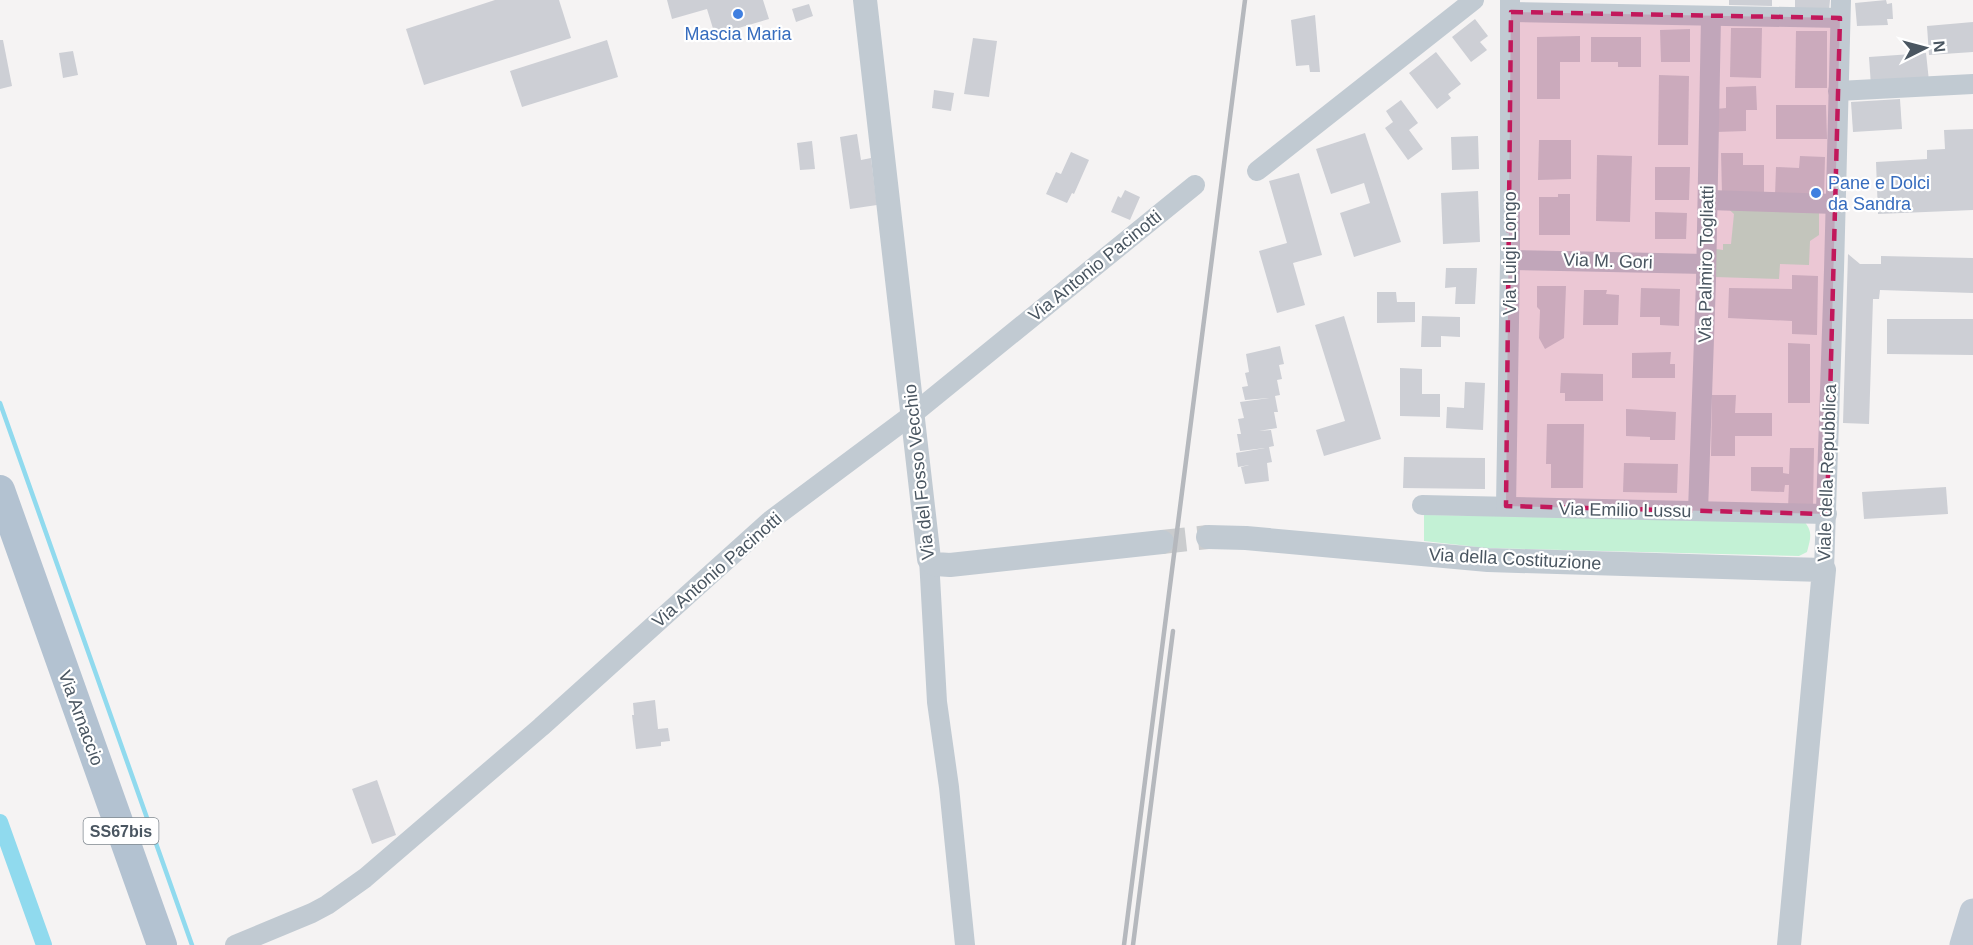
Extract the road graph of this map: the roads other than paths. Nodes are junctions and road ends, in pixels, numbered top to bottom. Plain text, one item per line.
1 (865, 0) edge
2 (1474, 0) edge
3 (1510, 6) edge
4 (1840, 9) edge
5 (1711, 16) junction
6 (1973, 84) edge
7 (1838, 91) junction
8 (1257, 171) dead end
9 (1195, 185) dead end
10 (1708, 200) junction
11 (1836, 204) junction
12 (1510, 260) junction
13 (1706, 264) junction
14 (912, 414) junction
15 (0, 490) edge
16 (1422, 505) dead end
17 (1506, 506) junction
18 (1698, 511) junction
19 (1827, 514) junction
20 (1208, 537) tunnel mouth
21 (1162, 542) tunnel mouth
22 (928, 559) junction
23 (1824, 570) junction
24 (1973, 912) edge
25 (162, 945) edge
26 (235, 945) edge
27 (965, 945) edge
28 (1789, 945) edge
29 (1963, 945) edge

1 - 14 street, Via del Fosso Vecchio
2 - 8 street
3 - 5 street
3 - 12 street, Via Luigi Longo
4 - 5 street
4 - 7 street, Viale della Repubblica
5 - 10 street, Via Palmiro Togliatti
6 - 7 street
7 - 11 street, Viale della Repubblica
9 - 14 street, Via Antonio Pacinotti
10 - 11 street
10 - 13 street, Via Palmiro Togliatti
11 - 19 street, Viale della Repubblica
12 - 13 street, Via M. Gori
12 - 17 street, Via Luigi Longo
13 - 18 street, Via Palmiro Togliatti
14 - 22 street, Via del Fosso Vecchio
14 - 26 street, Via Antonio Pacinotti
15 - 25 main road, Via Arnaccio / SS67bis
16 - 17 street, Via Emilio Lussu
17 - 18 street, Via Emilio Lussu
18 - 19 street, Via Emilio Lussu
19 - 23 street, Viale della Repubblica
20 - 23 street, Via della Costituzione
21 - 22 street
22 - 27 street, Via del Fosso Vecchio
23 - 28 street, Viale della Repubblica
24 - 29 main road

